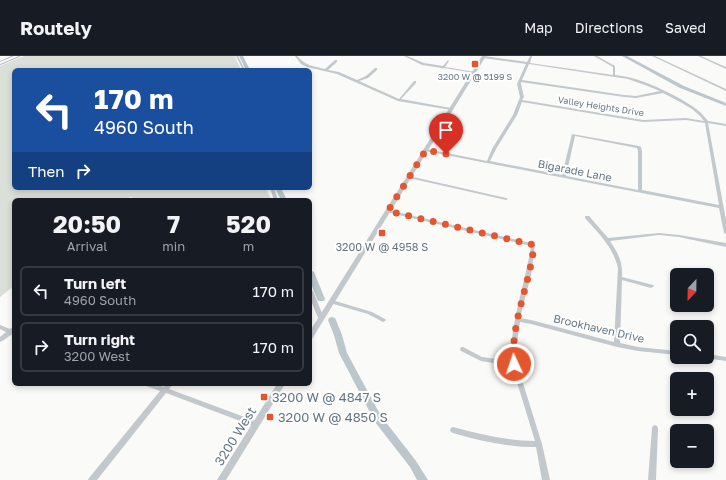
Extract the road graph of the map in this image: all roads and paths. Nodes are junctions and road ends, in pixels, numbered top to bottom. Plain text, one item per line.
1 (17, 56) edge
2 (237, 56) edge
3 (296, 56) edge
4 (404, 56) edge
5 (532, 56) edge
6 (595, 56) edge
7 (653, 56) edge
8 (699, 56) edge
9 (484, 57) edge
10 (336, 61) dead end
11 (448, 61) dead end
12 (0, 63) edge
13 (528, 64) junction
14 (243, 68) edge
15 (444, 68) junction
16 (726, 68) edge
17 (376, 69) dead end
18 (326, 70) junction
19 (474, 72) junction
20 (614, 76) junction
21 (357, 81) junction
22 (520, 81) junction
23 (415, 82) dead end
24 (726, 90) edge
25 (662, 92) junction
26 (399, 100) junction
27 (521, 101) junction
28 (451, 109) junction
29 (706, 121) junction
30 (726, 125) edge
31 (426, 150) junction
32 (488, 162) junction
33 (564, 176) junction
34 (409, 177) junction
35 (640, 192) junction
36 (506, 199) dead end
37 (721, 207) junction
38 (388, 211) junction
39 (587, 217) dead end
40 (726, 233) edge
41 (606, 240) junction
42 (726, 245) edge
43 (620, 278) junction
44 (651, 286) dead end
45 (312, 296) edge
46 (332, 302) junction
47 (322, 318) junction
48 (383, 320) dead end
49 (517, 320) junction
50 (0, 327) edge
51 (12, 331) edge
52 (12, 332) edge
53 (312, 334) edge
54 (0, 340) edge
55 (617, 345) junction
56 (463, 349) dead end
57 (670, 352) edge
58 (714, 357) edge
59 (726, 360) edge
60 (514, 364) junction
61 (154, 386) edge
62 (168, 386) edge
63 (280, 386) edge
64 (165, 390) junction
65 (256, 424) junction
66 (655, 428) dead end
67 (453, 430) dead end
68 (539, 444) junction
69 (92, 480) edge
70 (221, 480) edge
71 (546, 480) edge
72 (652, 480) edge

1 - 12 main road
2 - 14 street
3 - 18 street
4 - 15 street
5 - 13 street
6 - 20 street
7 - 24 street
8 - 16 street
9 - 13 street
9 - 19 street
10 - 18 street
11 - 15 street
13 - 20 street
13 - 22 street
15 - 19 street
17 - 21 street
18 - 21 street
19 - 28 street
20 - 25 street
21 - 26 street
22 - 25 street
22 - 27 street
23 - 26 street
25 - 29 street
26 - 28 street
27 - 29 street, Valley Heights Drive
27 - 32 street
28 - 31 street
29 - 30 street, Valley Heights Drive
29 - 37 street
31 - 32 street, Bigarade Lane
31 - 34 street
32 - 33 street, Bigarade Lane
33 - 35 street, Bigarade Lane
33 - 35 street
34 - 36 street
34 - 38 street
35 - 37 street, Bigarade Lane
37 - 40 street
38 - 46 street
38 - 49 street
39 - 41 street
41 - 42 street
41 - 43 street
43 - 44 street
43 - 55 street
45 - 47 street
46 - 47 street
46 - 48 street
47 - 53 street
49 - 55 street, Brookhaven Drive
49 - 60 street
50 - 51 street
52 - 54 street
55 - 57 street, Brookhaven Drive
56 - 60 street
58 - 59 street
60 - 68 street
61 - 64 street
62 - 64 street
63 - 65 street, 3200 West
64 - 65 street
64 - 69 street
65 - 70 street, 3200 West
66 - 72 street
67 - 68 street
68 - 71 street

